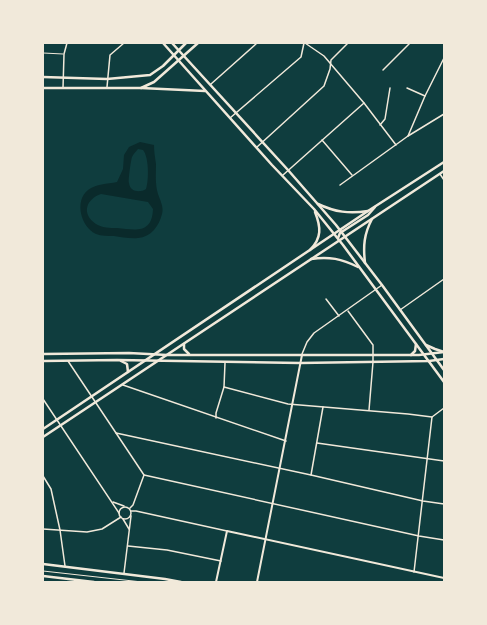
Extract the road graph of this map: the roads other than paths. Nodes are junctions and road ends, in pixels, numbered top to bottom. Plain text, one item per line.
1 (67, 43) edge
2 (124, 43) edge
3 (163, 43) edge
4 (172, 43) edge
5 (186, 43) edge
6 (198, 43) edge
7 (257, 43) edge
8 (305, 43) edge
9 (348, 43) edge
10 (410, 43) edge
11 (179, 50) junction
12 (43, 53) edge
13 (64, 54) junction
14 (174, 55) junction
15 (184, 56) junction
16 (444, 58) edge
17 (179, 61) junction
18 (330, 64) junction
19 (383, 70) dead end
20 (43, 77) edge
21 (63, 77) junction
22 (107, 79) junction
23 (210, 85) junction
24 (107, 87) junction
25 (43, 88) edge
26 (63, 88) junction
27 (141, 88) junction
28 (390, 88) dead end
29 (407, 88) dead end
30 (205, 91) junction
31 (425, 96) junction
32 (364, 104) junction
33 (236, 113) junction
34 (444, 114) edge
35 (230, 118) junction
36 (380, 125) junction
37 (408, 136) junction
38 (322, 140) junction
39 (262, 142) junction
40 (396, 145) junction
41 (257, 147) junction
42 (444, 162) edge
43 (288, 170) junction
44 (444, 171) edge
45 (440, 174) junction
46 (282, 176) junction
47 (352, 176) junction
48 (444, 180) edge
49 (340, 185) dead end
50 (316, 203) junction
51 (375, 207) junction
52 (314, 209) junction
53 (368, 211) junction
54 (372, 219) junction
55 (341, 231) junction
56 (334, 234) junction
57 (345, 237) junction
58 (339, 240) junction
59 (310, 250) junction
60 (311, 259) junction
61 (366, 264) junction
62 (360, 269) junction
63 (444, 279) edge
64 (382, 285) junction
65 (376, 290) junction
66 (326, 299) dead end
67 (348, 310) junction
68 (400, 310) junction
69 (339, 316) junction
70 (415, 341) junction
71 (185, 343) junction
72 (425, 344) junction
73 (444, 352) edge
74 (43, 354) edge
75 (432, 354) junction
76 (154, 355) junction
77 (167, 355) junction
78 (191, 355) junction
79 (302, 355) junction
80 (373, 355) junction
81 (411, 355) junction
82 (424, 355) junction
83 (444, 359) edge
84 (68, 360) junction
85 (117, 360) junction
86 (145, 360) junction
87 (159, 360) junction
88 (437, 360) junction
89 (43, 361) edge
90 (225, 361) junction
91 (300, 362) junction
92 (373, 362) junction
93 (429, 362) junction
94 (444, 370) edge
95 (128, 372) junction
96 (444, 382) edge
97 (122, 385) junction
98 (224, 387) junction
99 (92, 397) junction
100 (43, 399) edge
101 (96, 403) junction
102 (293, 404) junction
103 (323, 407) junction
104 (444, 408) edge
105 (369, 410) junction
106 (432, 417) junction
107 (216, 418) junction
108 (58, 420) junction
109 (61, 425) junction
110 (43, 429) edge
111 (116, 433) junction
112 (43, 437) edge
113 (286, 441) junction
114 (317, 443) junction
115 (428, 458) junction
116 (444, 461) edge
117 (280, 469) junction
118 (144, 475) junction
119 (310, 475) junction
120 (43, 476) edge
121 (423, 501) junction
122 (112, 502) junction
123 (273, 504) junction
124 (444, 504) edge
125 (126, 507) junction
126 (131, 510) junction
127 (119, 513) junction
128 (131, 516) junction
129 (122, 518) junction
130 (43, 529) edge
131 (60, 530) junction
132 (130, 530) junction
133 (227, 531) junction
134 (419, 536) junction
135 (266, 540) junction
136 (444, 540) edge
137 (128, 546) junction
138 (221, 561) junction
139 (43, 564) edge
140 (65, 566) junction
141 (43, 571) edge
142 (414, 572) junction
143 (124, 573) junction
144 (43, 576) edge
145 (444, 578) edge
146 (61, 580) edge
147 (94, 582) edge
148 (142, 582) edge
149 (181, 582) edge
150 (216, 582) edge
151 (257, 582) edge

1 - 13 street
2 - 22 street
3 - 14 main road
4 - 11 main road
5 - 11 main road
6 - 15 main road
7 - 23 street
8 - 18 street
8 - 33 street
9 - 18 street
10 - 19 street
11 - 14 main road
11 - 15 main road
12 - 13 lane
13 - 21 street
14 - 17 main road
14 - 22 main road
15 - 17 main road
15 - 23 main road
16 - 31 street
17 - 27 main road
17 - 30 main road
18 - 32 street
18 - 39 street
20 - 21 main road
21 - 22 main road
21 - 26 street
22 - 24 street
23 - 33 main road
24 - 26 main road
24 - 27 main road
25 - 26 main road
27 - 30 main road
28 - 36 street
29 - 31 street
30 - 35 main road
31 - 37 street
32 - 36 street
32 - 38 street
33 - 35 street
33 - 39 main road
34 - 37 street
35 - 41 main road
36 - 40 street
37 - 40 street
38 - 43 street
38 - 47 street
39 - 41 street
39 - 43 main road
40 - 47 street
41 - 46 main road
42 - 51 main road
43 - 46 street
43 - 50 main road
44 - 45 main road
45 - 48 street
45 - 54 main road
46 - 52 main road
47 - 49 street
50 - 53 main road
50 - 55 main road
51 - 53 main road
51 - 55 main road
52 - 56 main road
52 - 59 main road
53 - 55 main road
54 - 57 main road
54 - 61 main road
55 - 56 main road
55 - 57 main road
55 - 58 main road
56 - 58 main road
56 - 59 main road
57 - 58 main road
57 - 61 main road
58 - 60 main road
58 - 62 main road
59 - 76 main road
60 - 62 main road
60 - 71 main road
61 - 64 main road
62 - 65 main road
63 - 68 street
64 - 65 street
64 - 68 main road
65 - 67 street
65 - 70 main road
66 - 69 street
67 - 69 street
67 - 80 street
68 - 72 main road
69 - 79 street
70 - 81 main road
70 - 82 main road
71 - 77 main road
71 - 78 main road
72 - 73 main road
72 - 75 main road
73 - 75 main road
74 - 76 main road
75 - 82 main road
75 - 88 main road
76 - 77 main road
76 - 86 main road
77 - 78 main road
77 - 87 main road
78 - 79 main road
79 - 80 main road
79 - 91 street
80 - 81 main road
80 - 92 street
81 - 82 main road
82 - 93 main road
83 - 88 main road
84 - 85 main road
84 - 89 main road
84 - 99 street
85 - 86 main road
85 - 95 main road
86 - 87 main road
86 - 95 main road
87 - 90 main road
87 - 97 main road
88 - 93 main road
88 - 94 main road
90 - 91 main road
90 - 98 street
91 - 92 main road
91 - 102 street
92 - 93 main road
92 - 105 street
93 - 96 main road
95 - 99 main road
97 - 101 main road
97 - 107 street
98 - 102 street
98 - 107 street
99 - 101 street
99 - 108 main road
100 - 108 street
101 - 109 main road
101 - 111 street
102 - 103 street
102 - 113 street
103 - 105 street
103 - 114 street
104 - 106 street
105 - 106 street
106 - 115 street
107 - 113 street
108 - 109 street
108 - 110 main road
109 - 112 main road
109 - 122 street
111 - 117 street
111 - 118 street
113 - 117 street
114 - 115 street
114 - 119 street
115 - 116 street
115 - 121 street
117 - 119 street
117 - 123 street
118 - 123 street
118 - 126 street
119 - 121 street
120 - 131 street
121 - 124 street
121 - 134 street
122 - 125 street
122 - 127 street
123 - 134 street
123 - 135 street
125 - 126 street
125 - 127 street
126 - 128 street
126 - 133 street
127 - 129 street
128 - 129 street
128 - 132 street
129 - 131 street
129 - 132 street
130 - 131 street
131 - 140 street
132 - 137 street
133 - 135 street
133 - 138 street
134 - 136 street
134 - 142 street
135 - 142 street
135 - 151 street
137 - 138 street
137 - 143 street
138 - 150 street
139 - 140 main road
140 - 143 main road
141 - 148 lane
142 - 145 street
143 - 149 main road
144 - 146 main road
146 - 147 main road

